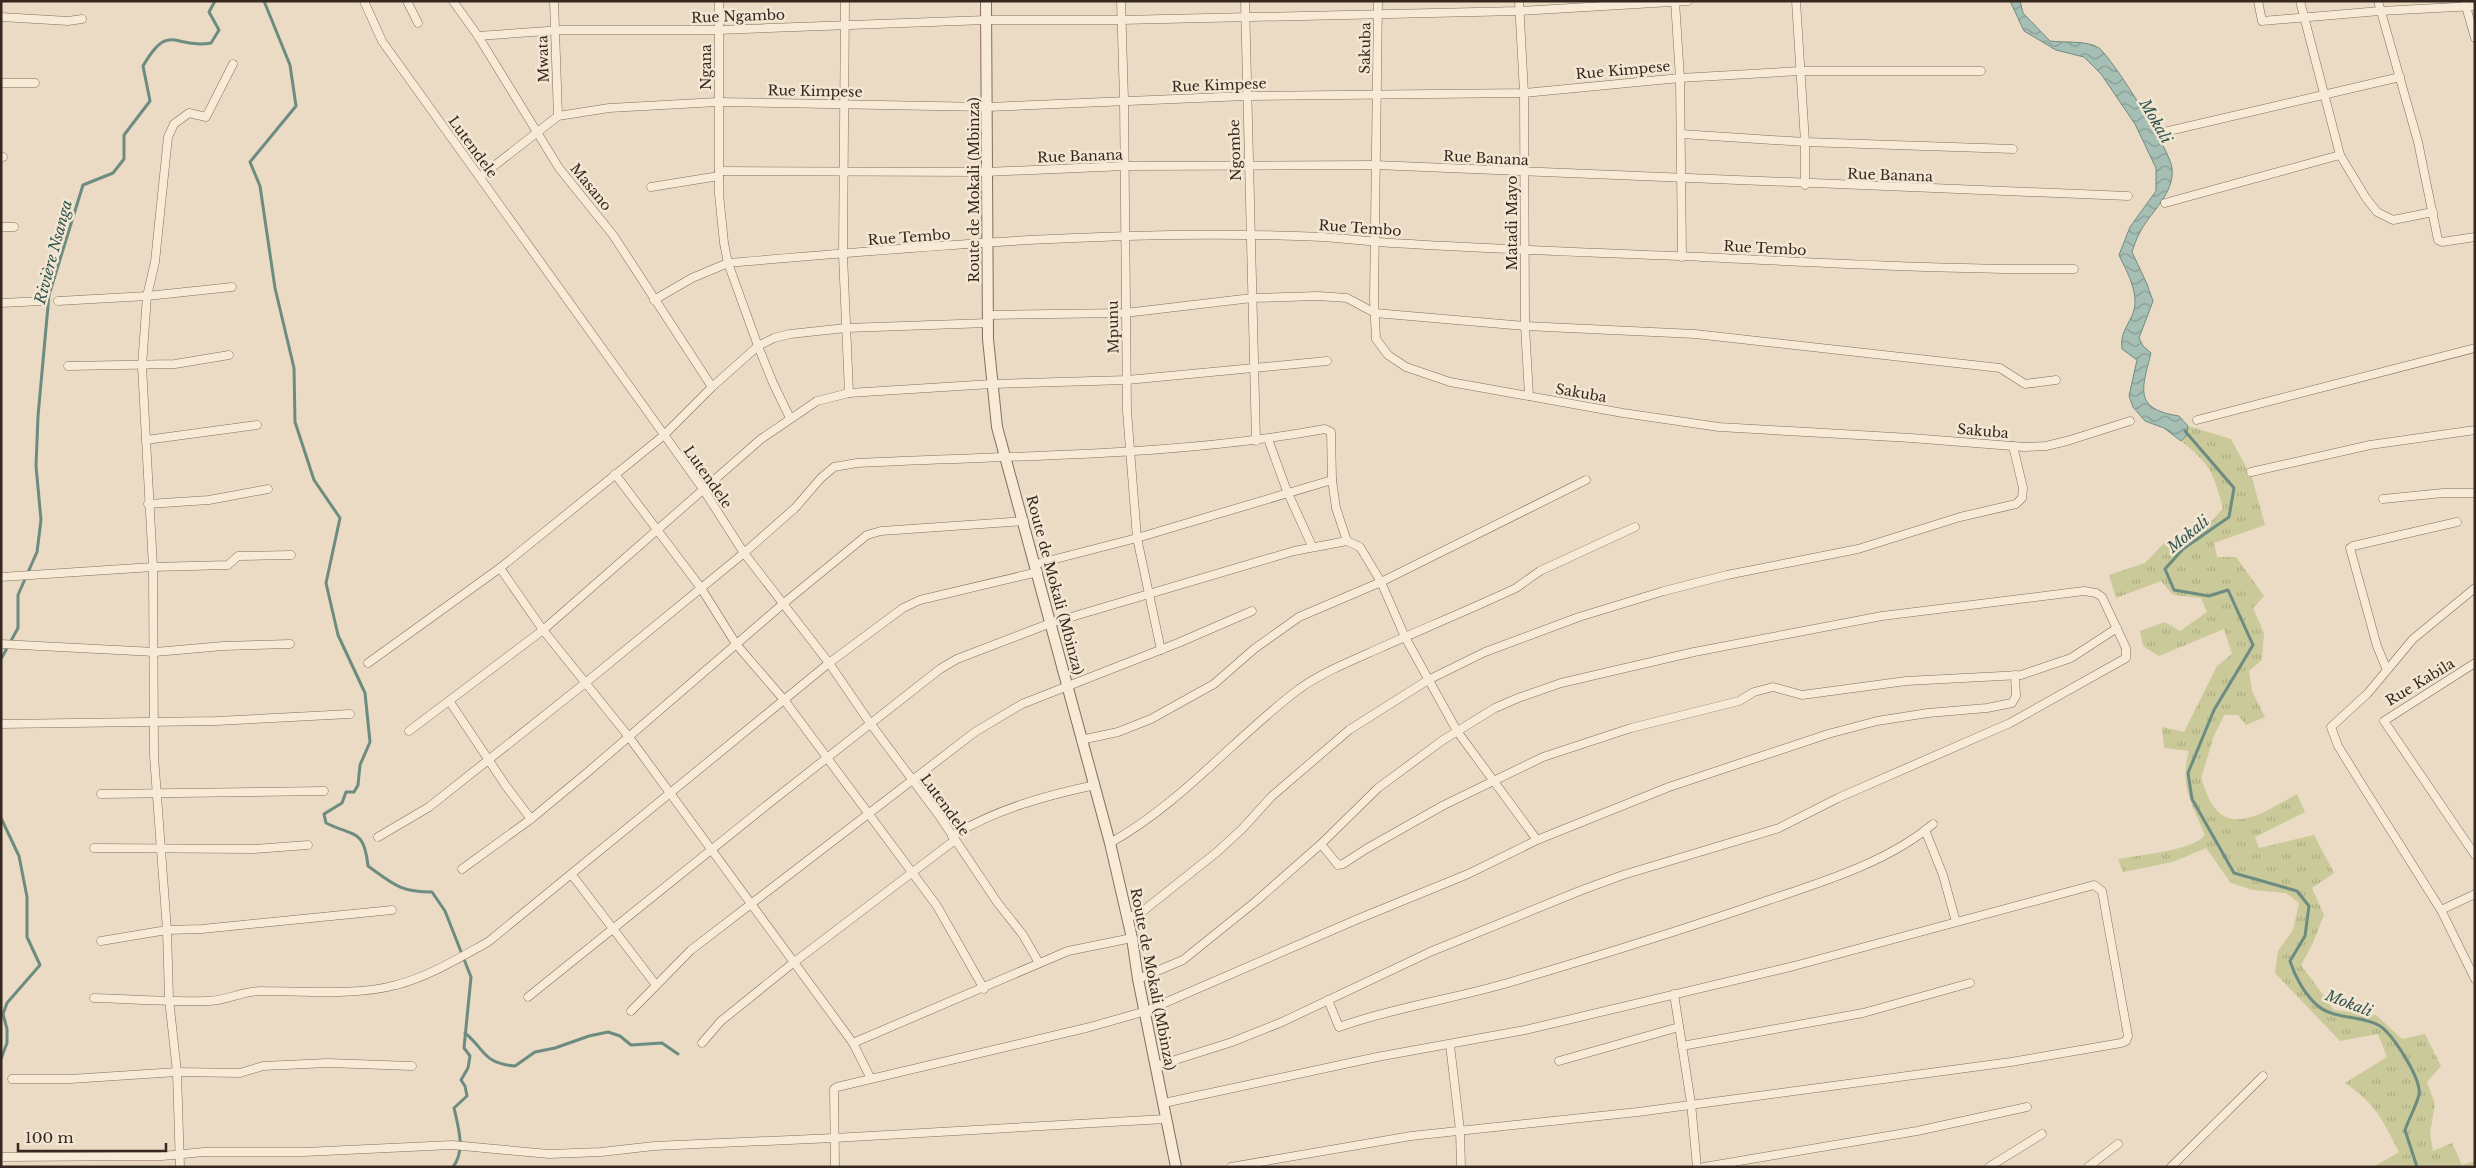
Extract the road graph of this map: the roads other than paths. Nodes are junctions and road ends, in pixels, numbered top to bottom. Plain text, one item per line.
1 (364, 1) edge
2 (407, 1) edge
3 (453, 1) edge
4 (554, 1) edge
5 (719, 1) edge
6 (845, 1) edge
7 (986, 1) edge
8 (1121, 1) edge
9 (1245, 1) edge
10 (1378, 1) edge
11 (1518, 1) edge
12 (1688, 1) edge
13 (1796, 1) edge
14 (2258, 1) edge
15 (2300, 1) edge
16 (2378, 1) edge
17 (1675, 2) edge
18 (2465, 4) edge
19 (2475, 6) edge
20 (1519, 11) junction
21 (2380, 11) junction
22 (1378, 15) junction
23 (1, 17) edge
24 (1245, 18) junction
25 (2302, 18) junction
26 (82, 19) dead end
27 (986, 20) junction
28 (1121, 20) junction
29 (418, 23) dead end
30 (845, 24) junction
31 (718, 30) junction
32 (554, 31) junction
33 (478, 36) junction
34 (2475, 38) edge
35 (234, 64) dead end
36 (1800, 71) junction
37 (1981, 71) dead end
38 (2400, 77) junction
39 (1680, 78) junction
40 (1, 82) edge
41 (36, 83) dead end
42 (1524, 92) junction
43 (2323, 95) junction
44 (1246, 96) junction
45 (1377, 96) junction
46 (1124, 100) junction
47 (718, 102) junction
48 (844, 104) junction
49 (987, 107) junction
50 (558, 116) junction
51 (536, 132) junction
52 (2160, 133) dead end
53 (1681, 134) junction
54 (1805, 142) junction
55 (2013, 149) dead end
56 (2340, 155) junction
57 (1375, 165) junction
58 (1125, 166) junction
59 (1247, 167) junction
60 (843, 171) junction
61 (986, 172) junction
62 (1524, 172) junction
63 (719, 174) junction
64 (1681, 176) junction
65 (480, 177) junction
66 (1805, 184) junction
67 (651, 187) dead end
68 (2128, 196) dead end
69 (2165, 203) dead end
70 (2432, 212) junction
71 (1, 227) edge
72 (14, 227) dead end
73 (1250, 236) junction
74 (1125, 237) junction
75 (2475, 237) edge
76 (1375, 242) junction
77 (988, 244) junction
78 (1525, 251) junction
79 (843, 254) junction
80 (1682, 257) junction
81 (728, 263) junction
82 (2074, 268) dead end
83 (232, 287) dead end
84 (147, 296) junction
85 (1252, 298) junction
86 (654, 300) junction
87 (42, 301) dead end
88 (58, 301) dead end
89 (1, 303) edge
90 (1125, 313) junction
91 (1375, 313) junction
92 (989, 319) junction
93 (1525, 326) junction
94 (846, 328) junction
95 (758, 346) junction
96 (2475, 348) edge
97 (229, 355) dead end
98 (1327, 361) dead end
99 (68, 366) dead end
100 (142, 366) junction
101 (1254, 370) junction
102 (1127, 380) junction
103 (2056, 380) dead end
104 (992, 384) junction
105 (712, 387) junction
106 (849, 393) junction
107 (1529, 396) junction
108 (790, 418) junction
109 (2197, 420) dead end
110 (2130, 421) dead end
111 (257, 426) dead end
112 (2475, 430) edge
113 (663, 436) junction
114 (146, 440) junction
115 (1268, 440) junction
116 (1256, 441) junction
117 (2013, 446) junction
118 (1130, 451) junction
119 (1004, 456) junction
120 (2251, 472) dead end
121 (615, 474) junction
122 (1332, 480) junction
123 (1586, 480) dead end
124 (268, 488) dead end
125 (702, 489) junction
126 (1287, 492) junction
127 (2475, 493) edge
128 (2383, 499) dead end
129 (148, 504) junction
130 (1024, 521) junction
131 (2457, 522) dead end
132 (1635, 526) dead end
133 (657, 530) junction
134 (1136, 538) junction
135 (1347, 540) junction
136 (1312, 546) junction
137 (744, 553) junction
138 (291, 555) dead end
139 (153, 567) junction
140 (500, 568) junction
141 (1037, 568) junction
142 (1, 577) edge
143 (1381, 582) junction
144 (701, 588) junction
145 (2475, 588) edge
146 (1147, 595) junction
147 (784, 603) junction
148 (1252, 611) dead end
149 (1051, 623) junction
150 (2117, 628) junction
151 (543, 630) junction
152 (1405, 637) junction
153 (2, 644) edge
154 (290, 644) dead end
155 (736, 644) junction
156 (1161, 650) junction
157 (155, 652) junction
158 (368, 663) dead end
159 (829, 663) junction
160 (2475, 663) edge
161 (2387, 670) junction
162 (2016, 675) junction
163 (1428, 680) junction
164 (584, 684) junction
165 (1068, 686) junction
166 (785, 701) junction
167 (450, 702) junction
168 (350, 714) dead end
169 (153, 720) junction
170 (870, 723) junction
171 (1, 724) edge
172 (409, 731) dead end
173 (1457, 731) junction
174 (629, 738) junction
175 (1081, 740) junction
176 (827, 758) junction
177 (489, 759) junction
178 (1495, 780) junction
179 (912, 781) junction
180 (1095, 785) junction
181 (324, 791) dead end
182 (101, 794) dead end
183 (156, 795) junction
184 (670, 796) junction
185 (869, 814) junction
186 (531, 819) junction
187 (1933, 824) dead end
188 (1925, 830) junction
189 (378, 837) dead end
190 (953, 838) junction
191 (1537, 840) junction
192 (1110, 843) junction
193 (1321, 844) junction
194 (308, 845) dead end
195 (94, 848) dead end
196 (162, 848) junction
197 (712, 850) junction
198 (2475, 856) edge
199 (462, 869) dead end
200 (911, 872) junction
201 (572, 875) junction
202 (2475, 894) edge
203 (752, 903) junction
204 (392, 910) dead end
205 (2441, 910) junction
206 (1128, 918) junction
207 (1956, 922) junction
208 (614, 928) junction
209 (167, 930) junction
210 (1132, 938) junction
211 (101, 941) dead end
212 (793, 963) junction
213 (1039, 963) junction
214 (1138, 979) junction
215 (2475, 979) edge
216 (1970, 983) dead end
217 (656, 985) junction
218 (984, 989) junction
219 (1674, 994) junction
220 (94, 998) dead end
221 (528, 998) dead end
222 (169, 999) junction
223 (1328, 1000) junction
224 (631, 1011) dead end
225 (1146, 1011) junction
226 (1679, 1027) junction
227 (702, 1043) dead end
228 (853, 1043) junction
229 (1450, 1045) junction
230 (1682, 1046) junction
231 (1559, 1061) dead end
232 (412, 1066) dead end
233 (1156, 1066) junction
234 (177, 1072) junction
235 (2263, 1076) dead end
236 (12, 1079) dead end
237 (871, 1079) junction
238 (1164, 1103) junction
239 (1691, 1103) junction
240 (2027, 1107) dead end
241 (1165, 1120) junction
242 (1460, 1130) junction
243 (2042, 1134) dead end
244 (834, 1138) junction
245 (2118, 1144) dead end
246 (180, 1155) junction
247 (5, 1156) edge
248 (180, 1167) edge
249 (835, 1167) edge
250 (1176, 1167) edge
251 (1231, 1167) edge
252 (1461, 1167) edge
253 (1697, 1167) edge
254 (1704, 1167) edge
255 (1989, 1167) edge
256 (2088, 1167) edge
257 (2171, 1167) edge

1 - 65 street, Lutendele
2 - 29 street
3 - 33 street, Masano
4 - 32 street, Mwata
5 - 31 street, Ngana
6 - 30 street
7 - 27 street, Route de Mokali (Mbinza)
8 - 28 street, Mpunu
9 - 24 street, Ngombe
10 - 22 street, Sakuba
11 - 20 street, Matadi Mayo
12 - 17 street, Rue Ngambo
13 - 36 street
14 - 25 street
15 - 25 street
16 - 21 street
17 - 20 street, Rue Ngambo
17 - 39 street
18 - 19 street
18 - 21 street
18 - 34 street
20 - 22 street, Rue Ngambo
20 - 42 street, Matadi Mayo
21 - 25 street
21 - 38 street
22 - 24 street, Rue Ngambo
22 - 45 street, Sakuba
23 - 26 street
24 - 28 street, Rue Ngambo
24 - 44 street, Ngombe
25 - 43 street
27 - 28 street, Rue Ngambo
27 - 30 street, Rue Ngambo
27 - 49 street, Route de Mokali (Mbinza)
28 - 46 street, Mpunu
30 - 31 street, Rue Ngambo
30 - 48 street
31 - 32 street, Rue Ngambo
31 - 47 street, Ngana
32 - 33 street, Rue Ngambo
32 - 50 street, Mwata
33 - 51 street, Masano
35 - 84 street
36 - 37 street, Rue Kimpese
36 - 39 street, Rue Kimpese
36 - 54 street
38 - 43 street
38 - 70 street
39 - 42 street, Rue Kimpese
39 - 53 street
40 - 41 street
42 - 45 street, Rue Kimpese
42 - 62 street, Matadi Mayo
43 - 52 street
43 - 56 street
44 - 45 street, Rue Kimpese
44 - 46 street, Rue Kimpese
44 - 59 street, Ngombe
45 - 57 street, Sakuba
46 - 49 street, Rue Kimpese
46 - 58 street, Mpunu
47 - 48 street, Rue Kimpese
47 - 50 street, Rue Kimpese
47 - 63 street, Ngana
48 - 49 street, Rue Kimpese
48 - 60 street
49 - 61 street, Route de Mokali (Mbinza)
50 - 51 street, Rue Kimpese
51 - 65 street, Rue Kimpese
51 - 86 street, Masano
53 - 54 street
53 - 64 street
54 - 55 street
54 - 66 street
56 - 69 street
56 - 70 street
57 - 59 street, Rue Banana
57 - 62 street, Rue Banana
57 - 76 street, Sakuba
58 - 59 street, Rue Banana
58 - 61 street, Rue Banana
58 - 74 street, Mpunu
59 - 73 street, Ngombe
60 - 61 street, Rue Banana
60 - 63 street, Rue Banana
60 - 79 street
61 - 77 street, Route de Mokali (Mbinza)
62 - 64 street, Rue Banana
62 - 78 street, Matadi Mayo
63 - 67 street, Rue Banana
63 - 81 street, Ngana
64 - 66 street, Rue Banana
64 - 80 street
65 - 113 street, Lutendele
66 - 68 street, Rue Banana
70 - 75 street
71 - 72 street
73 - 74 street, Rue Tembo
73 - 76 street, Rue Tembo
73 - 85 street, Ngombe
74 - 77 street, Rue Tembo
74 - 90 street, Mpunu
76 - 78 street, Rue Tembo
76 - 91 street, Sakuba
77 - 79 street, Rue Tembo
77 - 92 street, Route de Mokali (Mbinza)
78 - 80 street, Rue Tembo
78 - 93 street, Matadi Mayo
79 - 81 street, Rue Tembo
79 - 94 street
80 - 82 street, Rue Tembo
81 - 86 street, Rue Tembo
81 - 95 street, Ngana
83 - 84 street
84 - 88 street
84 - 100 street
85 - 90 street
85 - 91 street
85 - 101 street, Ngombe
86 - 105 street, Masano
87 - 89 street
90 - 92 street
90 - 102 street, Mpunu
91 - 93 street
91 - 107 street, Sakuba
92 - 94 street
92 - 104 street, Route de Mokali (Mbinza)
93 - 103 street
93 - 107 street, Matadi Mayo
94 - 95 street
94 - 106 street
95 - 105 street
95 - 108 street, Ngana
96 - 109 street
97 - 100 street
98 - 101 street
99 - 100 street
100 - 114 street
101 - 102 street
101 - 116 street, Ngombe
102 - 104 street
102 - 118 street, Mpunu
104 - 106 street
104 - 119 street, Route de Mokali (Mbinza)
105 - 113 street
106 - 108 street
107 - 117 street, Sakuba
108 - 125 street
110 - 117 street, Sakuba
111 - 114 street
112 - 120 street
113 - 121 street
113 - 125 street, Lutendele
114 - 129 street
115 - 116 street
115 - 122 street
115 - 126 street
116 - 118 street
117 - 163 street
118 - 119 street
118 - 134 street, Mpunu
119 - 130 street, Route de Mokali (Mbinza)
119 - 137 street
121 - 133 street
121 - 140 street
122 - 126 street
122 - 135 street
123 - 143 street
124 - 129 street
125 - 133 street
125 - 137 street, Lutendele
126 - 134 street
126 - 136 street
127 - 128 street
129 - 139 street
130 - 141 street, Route de Mokali (Mbinza)
130 - 147 street
131 - 161 street
132 - 152 street
133 - 144 street
133 - 151 street
134 - 141 street
134 - 146 street, Mpunu
135 - 136 street
135 - 143 street
136 - 146 street
137 - 144 street
137 - 147 street, Lutendele
138 - 139 street
139 - 142 street
139 - 157 street
140 - 151 street
140 - 158 street
141 - 149 street, Route de Mokali (Mbinza)
141 - 159 street
143 - 152 street
143 - 175 street
144 - 155 street
144 - 164 street
145 - 161 street
146 - 149 street
146 - 156 street, Mpunu
147 - 155 street
147 - 159 street, Lutendele
148 - 156 street
149 - 165 street, Route de Mokali (Mbinza)
149 - 170 street
150 - 162 street
150 - 173 street
150 - 223 street
151 - 164 street
151 - 167 street
152 - 163 street
152 - 192 street
153 - 157 street
154 - 157 street
155 - 166 street
155 - 174 street
156 - 165 street
157 - 169 street
159 - 166 street
159 - 170 street, Lutendele
160 - 198 street, Rue Kabila
161 - 205 street
162 - 178 street
162 - 191 street
163 - 173 street
163 - 206 street
164 - 174 street
164 - 177 street
165 - 175 street, Route de Mokali (Mbinza)
165 - 179 street
166 - 176 street
166 - 184 street
167 - 172 street
167 - 177 street
168 - 169 street
169 - 171 street
169 - 183 street
170 - 176 street
170 - 179 street, Lutendele
173 - 178 street
173 - 193 street
174 - 184 street
174 - 186 street
175 - 180 street, Route de Mokali (Mbinza)
176 - 185 street
176 - 197 street
177 - 186 street
177 - 189 street
178 - 191 street
178 - 193 street
179 - 185 street
179 - 190 street, Lutendele
180 - 190 street
180 - 192 street, Route de Mokali (Mbinza)
181 - 183 street
182 - 183 street
183 - 196 street
184 - 197 street
184 - 201 street
185 - 200 street
185 - 203 street
186 - 199 street
187 - 188 street
188 - 207 street
188 - 223 street
190 - 200 street
190 - 213 street, Lutendele
191 - 225 street
192 - 206 street, Route de Mokali (Mbinza)
193 - 214 street
194 - 196 street
195 - 196 street
196 - 209 street
197 - 203 street
197 - 208 street
200 - 212 street
200 - 218 street
201 - 208 street
201 - 222 street
202 - 205 street
203 - 212 street
203 - 217 street
204 - 209 street
205 - 215 street
206 - 210 street, Route de Mokali (Mbinza)
207 - 219 street
207 - 239 street
208 - 217 street
208 - 221 street
209 - 211 street
209 - 222 street
210 - 213 street
210 - 214 street, Route de Mokali (Mbinza)
212 - 227 street
212 - 228 street
213 - 218 street
214 - 225 street, Route de Mokali (Mbinza)
216 - 230 street
217 - 224 street
218 - 228 street
219 - 226 street
219 - 229 street
220 - 222 street
222 - 234 street
223 - 233 street
225 - 233 street, Route de Mokali (Mbinza)
225 - 237 street
226 - 230 street
226 - 231 street
228 - 237 street
229 - 238 street
229 - 242 street
230 - 239 street
232 - 234 street
233 - 238 street, Route de Mokali (Mbinza)
234 - 236 street
234 - 246 street
235 - 257 street
237 - 244 street
238 - 241 street, Route de Mokali (Mbinza)
239 - 242 street
239 - 253 street
240 - 254 street
241 - 244 street
241 - 250 street, Route de Mokali (Mbinza)
242 - 251 street
242 - 252 street
243 - 255 street
244 - 246 street
244 - 249 street
245 - 256 street
246 - 247 street
246 - 248 street

